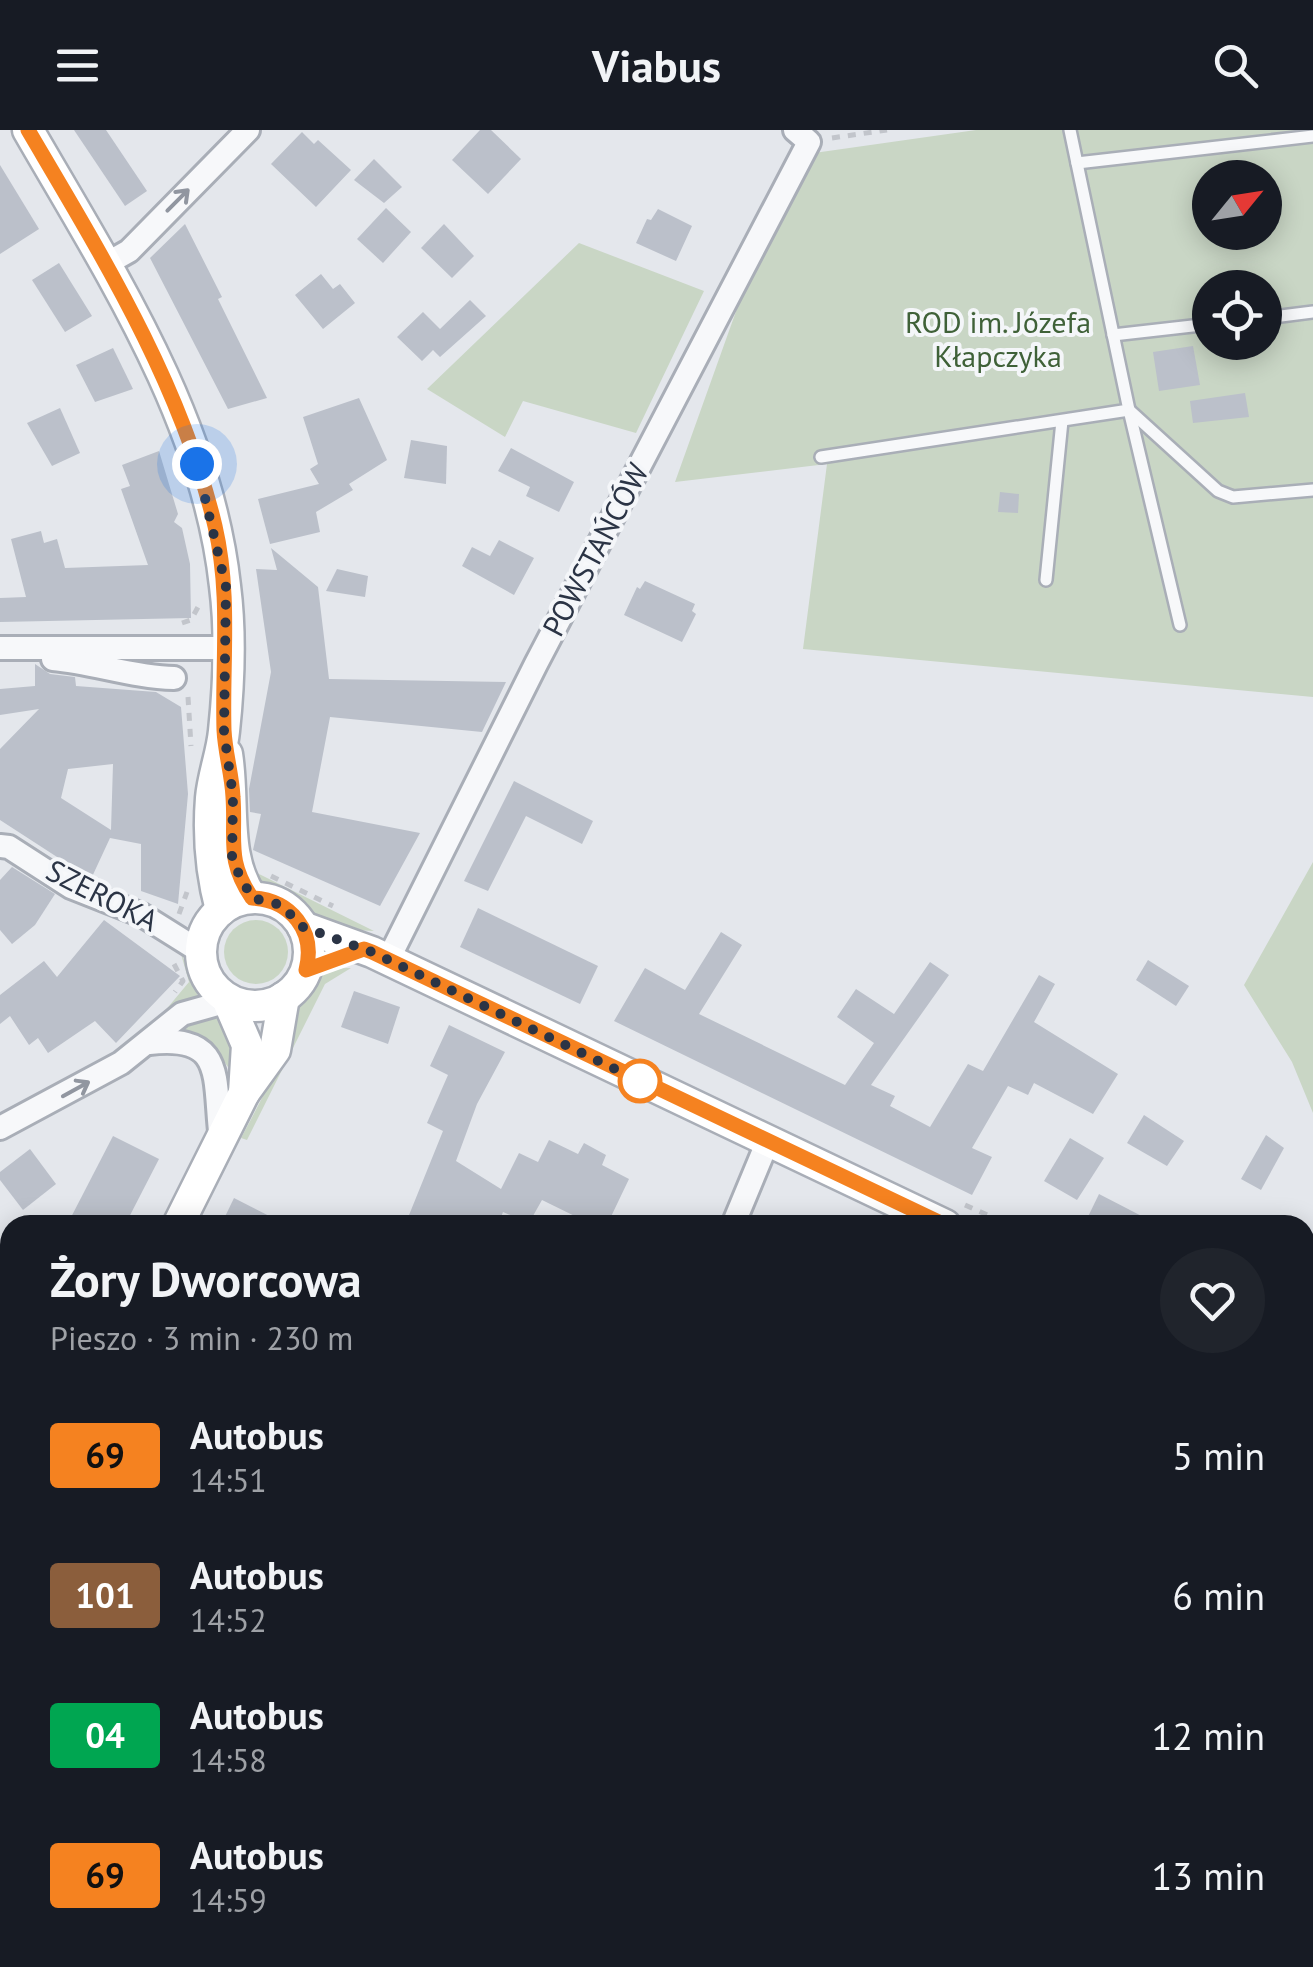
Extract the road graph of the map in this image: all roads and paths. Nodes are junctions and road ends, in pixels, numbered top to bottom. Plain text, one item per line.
1 (28, 130) edge
2 (248, 130) edge
3 (887, 130) edge
4 (1070, 130) edge
5 (802, 136) edge
6 (1313, 136) edge
7 (1077, 163) junction
8 (106, 264) junction
9 (1313, 312) edge
10 (1282, 316) edge
11 (1192, 326) edge
12 (1113, 334) junction
13 (1129, 410) junction
14 (1062, 420) junction
15 (821, 457) dead end
16 (1313, 490) edge
17 (1046, 580) dead end
18 (199, 604) dead end
19 (1180, 625) dead end
20 (180, 631) junction
21 (0, 648) edge
22 (228, 648) junction
23 (0, 660) edge
24 (184, 683) joint
25 (212, 739) junction
26 (0, 846) edge
27 (256, 885) junction
28 (221, 910) junction
29 (346, 912) dead end
30 (303, 927) junction
31 (167, 951) dead end
32 (201, 952) junction
33 (376, 954) junction
34 (306, 970) junction
35 (284, 998) junction
36 (166, 1001) dead end
37 (228, 1001) junction
38 (149, 1043) junction
39 (244, 1093) junction
40 (0, 1128) edge
41 (220, 1140) junction
42 (767, 1143) junction
43 (183, 1215) edge
44 (737, 1215) edge
45 (923, 1215) edge

1 - 8 street
8 -> 2 street
3 - 5 path
4 - 7 lane
5 - 33 street, POWSTAŃCÓW
6 - 7 lane
7 - 12 lane
8 - 22 street
9 - 10 lane
11 - 12 lane
12 - 13 lane
13 - 14 lane
13 - 16 lane
13 - 19 lane
14 - 15 lane
14 - 17 lane
18 - 20 path
20 - 21 street
20 - 22 street
22 - 25 street
23 - 24 street
24 - 25 path
25 - 27 street
25 - 28 street
26 - 32 street, SZEROKA
27 - 28 street
27 - 29 path
27 - 30 street
28 - 32 street
30 - 33 street
30 - 34 street
31 - 36 path
32 - 37 street
33 - 34 street
33 - 42 street
34 - 35 street
35 - 37 street
35 - 39 street
37 - 38 street
37 - 39 street
40 -> 38 street
38 - 41 street
39 - 41 street
41 - 43 street
42 - 44 street
42 - 45 street

